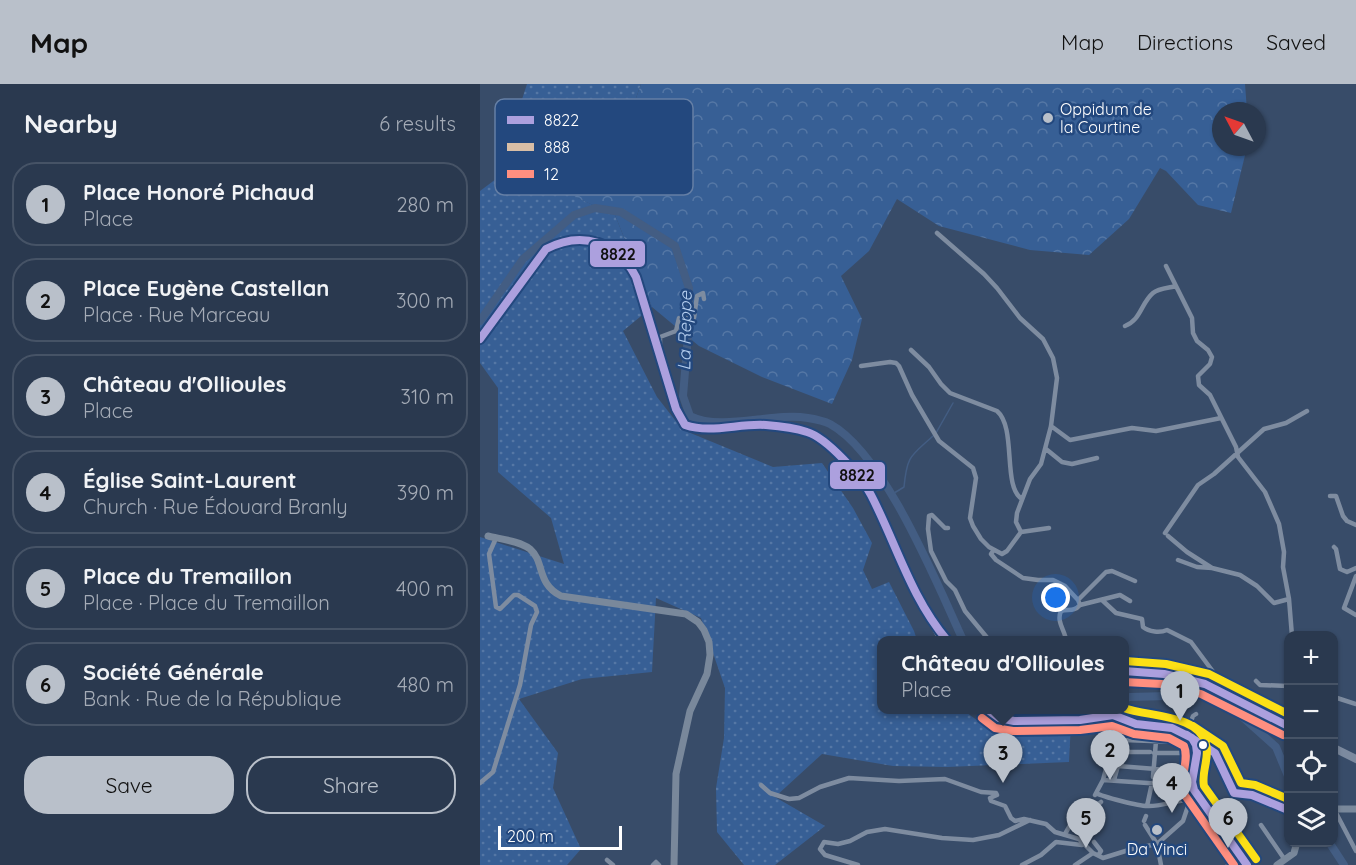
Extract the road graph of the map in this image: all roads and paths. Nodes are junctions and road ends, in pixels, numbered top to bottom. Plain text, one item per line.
1 (937, 233) dead end
2 (1166, 266) dead end
3 (1176, 286) junction
4 (704, 299) dead end
5 (1125, 326) dead end
6 (481, 338) edge
7 (657, 348) junction
8 (911, 350) dead end
9 (861, 366) dead end
10 (1307, 411) dead end
11 (1221, 418) junction
12 (1051, 426) junction
13 (1046, 449) junction
14 (1237, 453) junction
15 (1097, 458) dead end
16 (1330, 496) dead end
17 (1022, 499) junction
18 (1356, 525) edge
19 (948, 528) dead end
20 (1049, 528) dead end
21 (1022, 532) junction
22 (480, 534) edge
23 (488, 536) joint
24 (496, 538) junction
25 (1334, 547) dead end
26 (993, 551) junction
27 (1178, 560) dead end
28 (1212, 568) junction
29 (1356, 568) edge
30 (1356, 576) edge
31 (1135, 581) dead end
32 (1289, 599) junction
33 (1101, 600) junction
34 (1130, 601) dead end
35 (1079, 603) junction
36 (1356, 615) edge
37 (934, 625) junction
38 (1292, 631) edge
39 (940, 636) edge
40 (944, 636) edge
41 (986, 636) edge
42 (1065, 636) edge
43 (1129, 671) edge
44 (1256, 681) dead end
45 (1284, 686) edge
46 (1220, 689) junction
47 (1338, 698) edge
48 (1356, 704) edge
49 (994, 714) edge
50 (1196, 714) dead end
51 (1102, 717) junction
52 (1123, 722) junction
53 (1284, 724) edge
54 (1107, 728) junction
55 (1189, 737) junction
56 (1124, 740) junction
57 (1156, 741) junction
58 (1208, 748) junction
59 (1338, 750) edge
60 (1122, 752) junction
61 (1153, 753) junction
62 (1197, 753) junction
63 (1356, 759) edge
64 (1118, 766) junction
65 (1154, 770) junction
66 (1194, 772) junction
67 (1103, 780) junction
68 (1114, 780) junction
69 (1153, 781) junction
70 (480, 783) edge
71 (761, 784) dead end
72 (1192, 784) junction
73 (1196, 795) junction
74 (1104, 800) junction
75 (1190, 800) junction
76 (1202, 802) joint
77 (1148, 808) junction
78 (1284, 808) edge
79 (1338, 809) edge
80 (1356, 809) edge
81 (1338, 817) edge
82 (1030, 820) junction
83 (1145, 821) dead end
84 (1261, 825) dead end
85 (1065, 834) junction
86 (1094, 842) dead end
87 (1083, 844) junction
88 (1157, 844) junction
89 (1296, 847) edge
90 (1356, 851) edge
91 (1094, 854) junction
92 (1241, 856) junction
93 (607, 860) dead end
94 (1285, 860) junction
95 (613, 865) edge
96 (653, 865) edge
97 (659, 865) edge
98 (674, 865) edge
99 (858, 865) edge
100 (1022, 865) edge
101 (1076, 865) edge
102 (1161, 865) edge
103 (1228, 865) edge
104 (1247, 865) edge
105 (1277, 865) edge

1 - 12 street
2 - 3 street
3 - 5 street
3 - 11 street
4 - 7 street
6 - 7 main road
7 - 37 main road
8 - 17 street
9 - 26 street
10 - 14 street
11 - 12 street
11 - 14 street
12 - 13 street
13 - 15 street
13 - 17 street
14 - 28 street
14 - 32 street
16 - 18 street
17 - 21 street
19 - 41 street
20 - 21 street
21 - 26 street
22 - 23 street
23 - 24 street
24 - 70 street
24 - 98 street
25 - 29 street
26 - 35 street
27 - 28 street
28 - 32 street
30 - 36 street
31 - 35 street
32 - 38 street
33 - 34 street
33 - 35 street
33 - 46 street
35 - 42 street
37 - 39 main road
37 - 40 main road
43 - 46 main road
44 - 45 street
46 - 53 main road
47 - 48 street
49 - 51 street
50 - 55 street
51 - 52 street
51 - 54 street
52 - 54 street
52 - 55 street
52 - 56 street
54 - 67 street
55 - 57 street
55 - 58 street
55 - 62 street
56 - 57 street
56 - 60 street
57 - 61 street
58 - 62 street
58 - 78 street
59 - 63 main road
60 - 61 street
60 - 64 street
61 - 62 street
61 - 65 street
62 - 66 street
64 - 65 street
64 - 68 street
65 - 66 street
65 - 69 street
66 - 72 street
67 - 68 street
67 - 74 street
68 - 69 street
69 - 72 street
69 - 77 street
71 - 82 street
72 - 73 street
73 - 75 street
73 - 76 street
74 - 77 street
74 - 85 street
75 - 77 street
75 - 88 street
76 - 92 street
79 - 80 street
81 - 90 street
82 - 85 street
82 - 99 street
83 - 88 street
84 - 94 street
85 - 87 street
86 - 91 street
87 - 91 street
87 - 100 street
88 - 91 street
88 - 102 street
89 - 94 street
91 - 101 street
92 - 103 street
92 - 104 street
93 - 95 street
94 - 105 street
96 - 97 street

